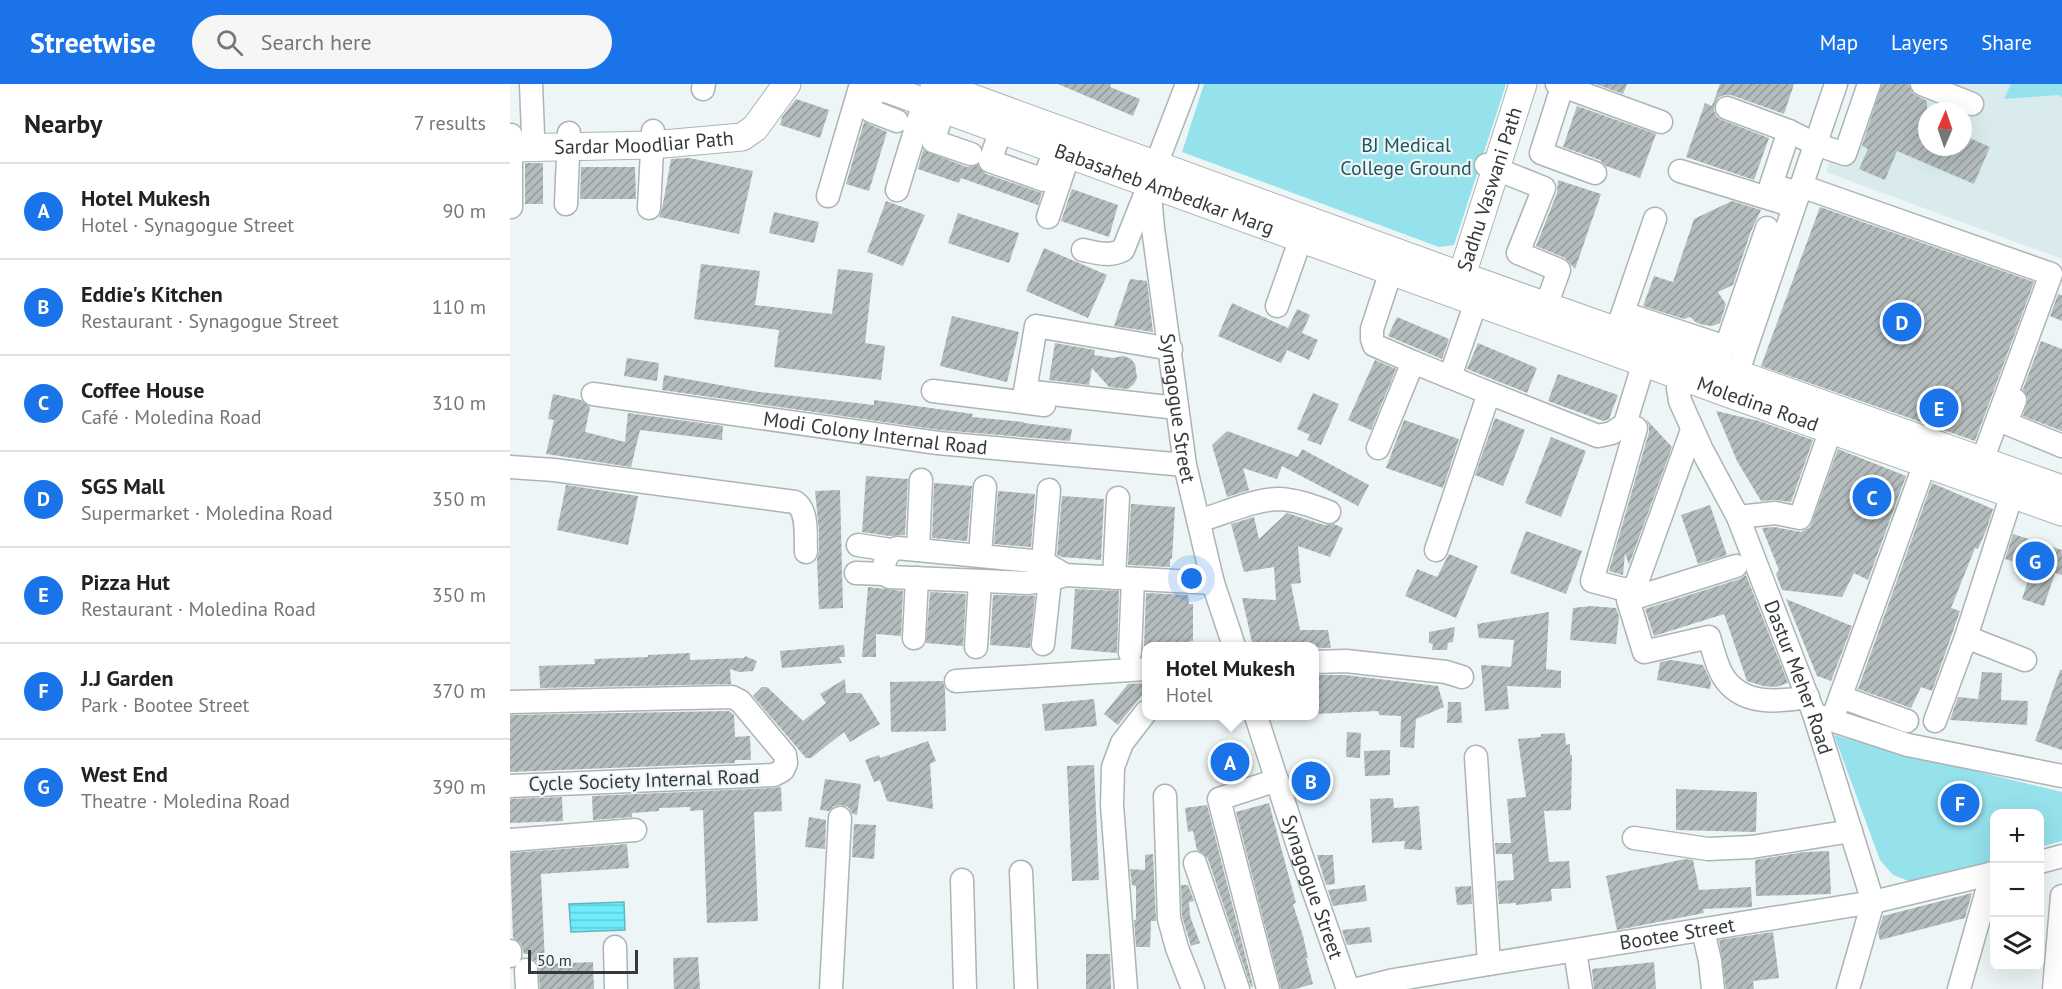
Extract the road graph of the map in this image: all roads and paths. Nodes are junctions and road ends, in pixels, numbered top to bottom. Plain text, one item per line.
1 (531, 84) edge
2 (770, 84) edge
3 (787, 84) edge
4 (871, 84) edge
5 (1186, 84) edge
6 (1513, 84) edge
7 (1522, 84) edge
8 (1836, 84) edge
9 (1869, 84) edge
10 (1922, 84) edge
11 (1561, 85) edge
12 (935, 93) edge
13 (1967, 102) edge
14 (1727, 108) dead end
15 (897, 121) dead end
16 (1661, 122) dead end
17 (1789, 131) junction
18 (652, 138) junction
19 (515, 140) edge
20 (569, 140) junction
21 (1815, 144) junction
22 (1062, 152) junction
23 (971, 154) dead end
24 (1491, 167) junction
25 (1680, 171) dead end
26 (1152, 174) junction
27 (1595, 174) dead end
28 (897, 190) dead end
29 (1798, 195) junction
30 (828, 196) dead end
31 (566, 204) dead end
32 (511, 207) edge
33 (649, 207) dead end
34 (1048, 217) dead end
35 (1655, 219) dead end
36 (1767, 228) dead end
37 (1301, 238) junction
38 (1083, 250) dead end
39 (1391, 271) junction
40 (1458, 287) junction
41 (2058, 288) dead end
42 (1277, 306) dead end
43 (1546, 306) junction
44 (1620, 322) junction
45 (1171, 349) junction
46 (1413, 362) junction
47 (1644, 362) junction
48 (1682, 376) junction
49 (1450, 377) junction
50 (1734, 384) junction
51 (933, 392) dead end
52 (1489, 393) junction
53 (593, 394) dead end
54 (1178, 415) junction
55 (1636, 428) dead end
56 (1831, 429) junction
57 (1692, 430) junction
58 (2062, 446) edge
59 (1378, 448) dead end
60 (1982, 461) junction
61 (1925, 463) junction
62 (1185, 465) junction
63 (510, 467) edge
64 (921, 480) dead end
65 (985, 487) dead end
66 (2062, 489) edge
67 (1049, 490) dead end
68 (2012, 494) junction
69 (1118, 498) dead end
70 (1329, 512) dead end
71 (2062, 512) edge
72 (1738, 517) junction
73 (1199, 521) junction
74 (858, 545) dead end
75 (891, 550) junction
76 (918, 550) junction
77 (1436, 550) dead end
78 (806, 552) dead end
79 (980, 555) junction
80 (1736, 566) dead end
81 (1053, 572) junction
82 (856, 573) dead end
83 (885, 574) junction
84 (917, 578) junction
85 (1124, 578) junction
86 (980, 581) junction
87 (1213, 583) junction
88 (1966, 637) junction
89 (914, 638) dead end
90 (1233, 642) edge
91 (1043, 644) dead end
92 (976, 647) dead end
93 (2025, 660) dead end
94 (1138, 661) edge
95 (1319, 662) edge
96 (1462, 677) dead end
97 (956, 681) dead end
98 (1841, 697) junction
99 (510, 702) edge
100 (1818, 711) junction
101 (1142, 717) edge
102 (1257, 720) edge
103 (1907, 721) dead end
104 (1935, 721) dead end
105 (1476, 758) dead end
106 (2062, 776) edge
107 (1277, 780) junction
108 (510, 786) edge
109 (1165, 795) dead end
110 (840, 818) dead end
111 (635, 830) dead end
112 (1851, 831) junction
113 (1634, 838) dead end
114 (510, 840) edge
115 (2062, 856) edge
116 (2044, 861) edge
117 (1195, 863) dead end
118 (1021, 872) dead end
119 (1990, 874) edge
120 (962, 880) dead end
121 (1990, 883) edge
122 (2062, 896) edge
123 (1874, 902) junction
124 (1703, 930) junction
125 (615, 947) dead end
126 (510, 951) edge
127 (1575, 951) junction
128 (2059, 956) edge
129 (1489, 964) junction
130 (521, 972) edge
131 (616, 989) edge
132 (831, 989) edge
133 (965, 989) edge
134 (1026, 989) edge
135 (1126, 989) edge
136 (1193, 989) edge
137 (1238, 989) edge
138 (1268, 989) edge
139 (1348, 989) edge
140 (1358, 989) edge
141 (1581, 989) edge
142 (1713, 989) edge
143 (1848, 989) edge
144 (1959, 989) edge
145 (2054, 989) edge

1 - 19 street
2 - 18 main road, Sardar Moodliar Path
3 - 18 main road, Sardar Moodliar Path
4 - 12 main road, Babasaheb Ambedkar Marg
4 - 15 street
4 - 30 street
5 - 26 street
6 - 24 main road, Sadhu Vaswani Path
7 - 24 main road, Sadhu Vaswani Path
8 - 21 street
9 - 21 street
10 - 13 street
11 - 16 street
11 - 27 street
12 - 22 main road, Babasaheb Ambedkar Marg
12 - 23 street
12 - 26 main road, Babasaheb Ambedkar Marg
12 - 28 street
14 - 17 street
17 - 21 street
17 - 29 street
18 - 20 main road, Sardar Moodliar Path
18 - 33 street
19 - 20 main road, Sardar Moodliar Path
19 - 32 street
20 - 31 street
21 - 29 street
22 - 26 main road, Babasaheb Ambedkar Marg
22 - 34 street
24 - 40 main road, Sadhu Vaswani Path
24 - 43 street
25 - 29 street
26 - 37 main road, Babasaheb Ambedkar Marg
26 - 38 street
26 - 40 main road, Babasaheb Ambedkar Marg
26 - 45 street, Synagogue Street
29 - 50 street
29 - 60 street
35 - 44 street
36 - 44 street
37 - 39 main road, Babasaheb Ambedkar Marg
37 - 42 street
39 - 40 main road, Babasaheb Ambedkar Marg
39 - 46 street
40 - 43 main road, Moledina Road
40 - 47 main road, Moledina Road
40 - 49 street
41 - 58 street
43 - 44 main road, Moledina Road
44 - 50 main road, Moledina Road
45 - 54 street, Synagogue Street
45 - 54 street
46 - 49 street
46 - 59 street
47 - 48 main road, Moledina Road
47 - 52 street
48 - 50 main road, Moledina Road
48 - 57 street, Dastur Meher Road
49 - 52 street
50 - 56 main road, Moledina Road
50 - 60 main road, Moledina Road
51 - 54 street
52 - 77 street
53 - 62 street, Modi Colony Internal Road
54 - 62 street, Synagogue Street
55 - 57 street
56 - 61 main road, Moledina Road
56 - 72 street
57 - 72 street, Dastur Meher Road
60 - 66 main road, Moledina Road
61 - 68 main road, Moledina Road
61 - 98 street
62 - 73 street, Synagogue Street
63 - 78 street
64 - 76 street
65 - 79 street
67 - 81 street
68 - 71 main road, Moledina Road
68 - 88 street
69 - 85 street
70 - 73 street
72 - 100 street, Dastur Meher Road
73 - 87 street, Synagogue Street
74 - 75 street
75 - 76 street
75 - 83 street
76 - 79 street
79 - 81 street
80 - 100 street
81 - 85 street
81 - 86 street
81 - 91 street
82 - 83 street
83 - 84 street
84 - 86 street
84 - 89 street
85 - 87 street
85 - 94 street
86 - 92 street
87 - 90 street, Synagogue Street
88 - 93 street
88 - 104 street
94 - 97 street
95 - 96 street
98 - 100 street
98 - 103 street
99 - 108 street, Cycle Society Internal Road
100 - 106 street
100 - 112 street, Dastur Meher Road
101 - 135 street
102 - 107 street, Synagogue Street
105 - 129 street
107 - 138 street
107 - 139 street, Synagogue Street
109 - 136 street
110 - 132 street
111 - 114 street
112 - 113 street
112 - 123 street, Dastur Meher Road
115 - 116 street
117 - 137 street
118 - 134 street
119 - 123 street, Bootee Street
120 - 133 street
121 - 144 street
122 - 128 street
123 - 124 street, Bootee Street
123 - 143 street
124 - 127 street, Bootee Street
124 - 142 street
125 - 131 street
126 - 130 street
127 - 129 street, Bootee Street
127 - 141 street
128 - 145 street
129 - 140 street, Bootee Street

